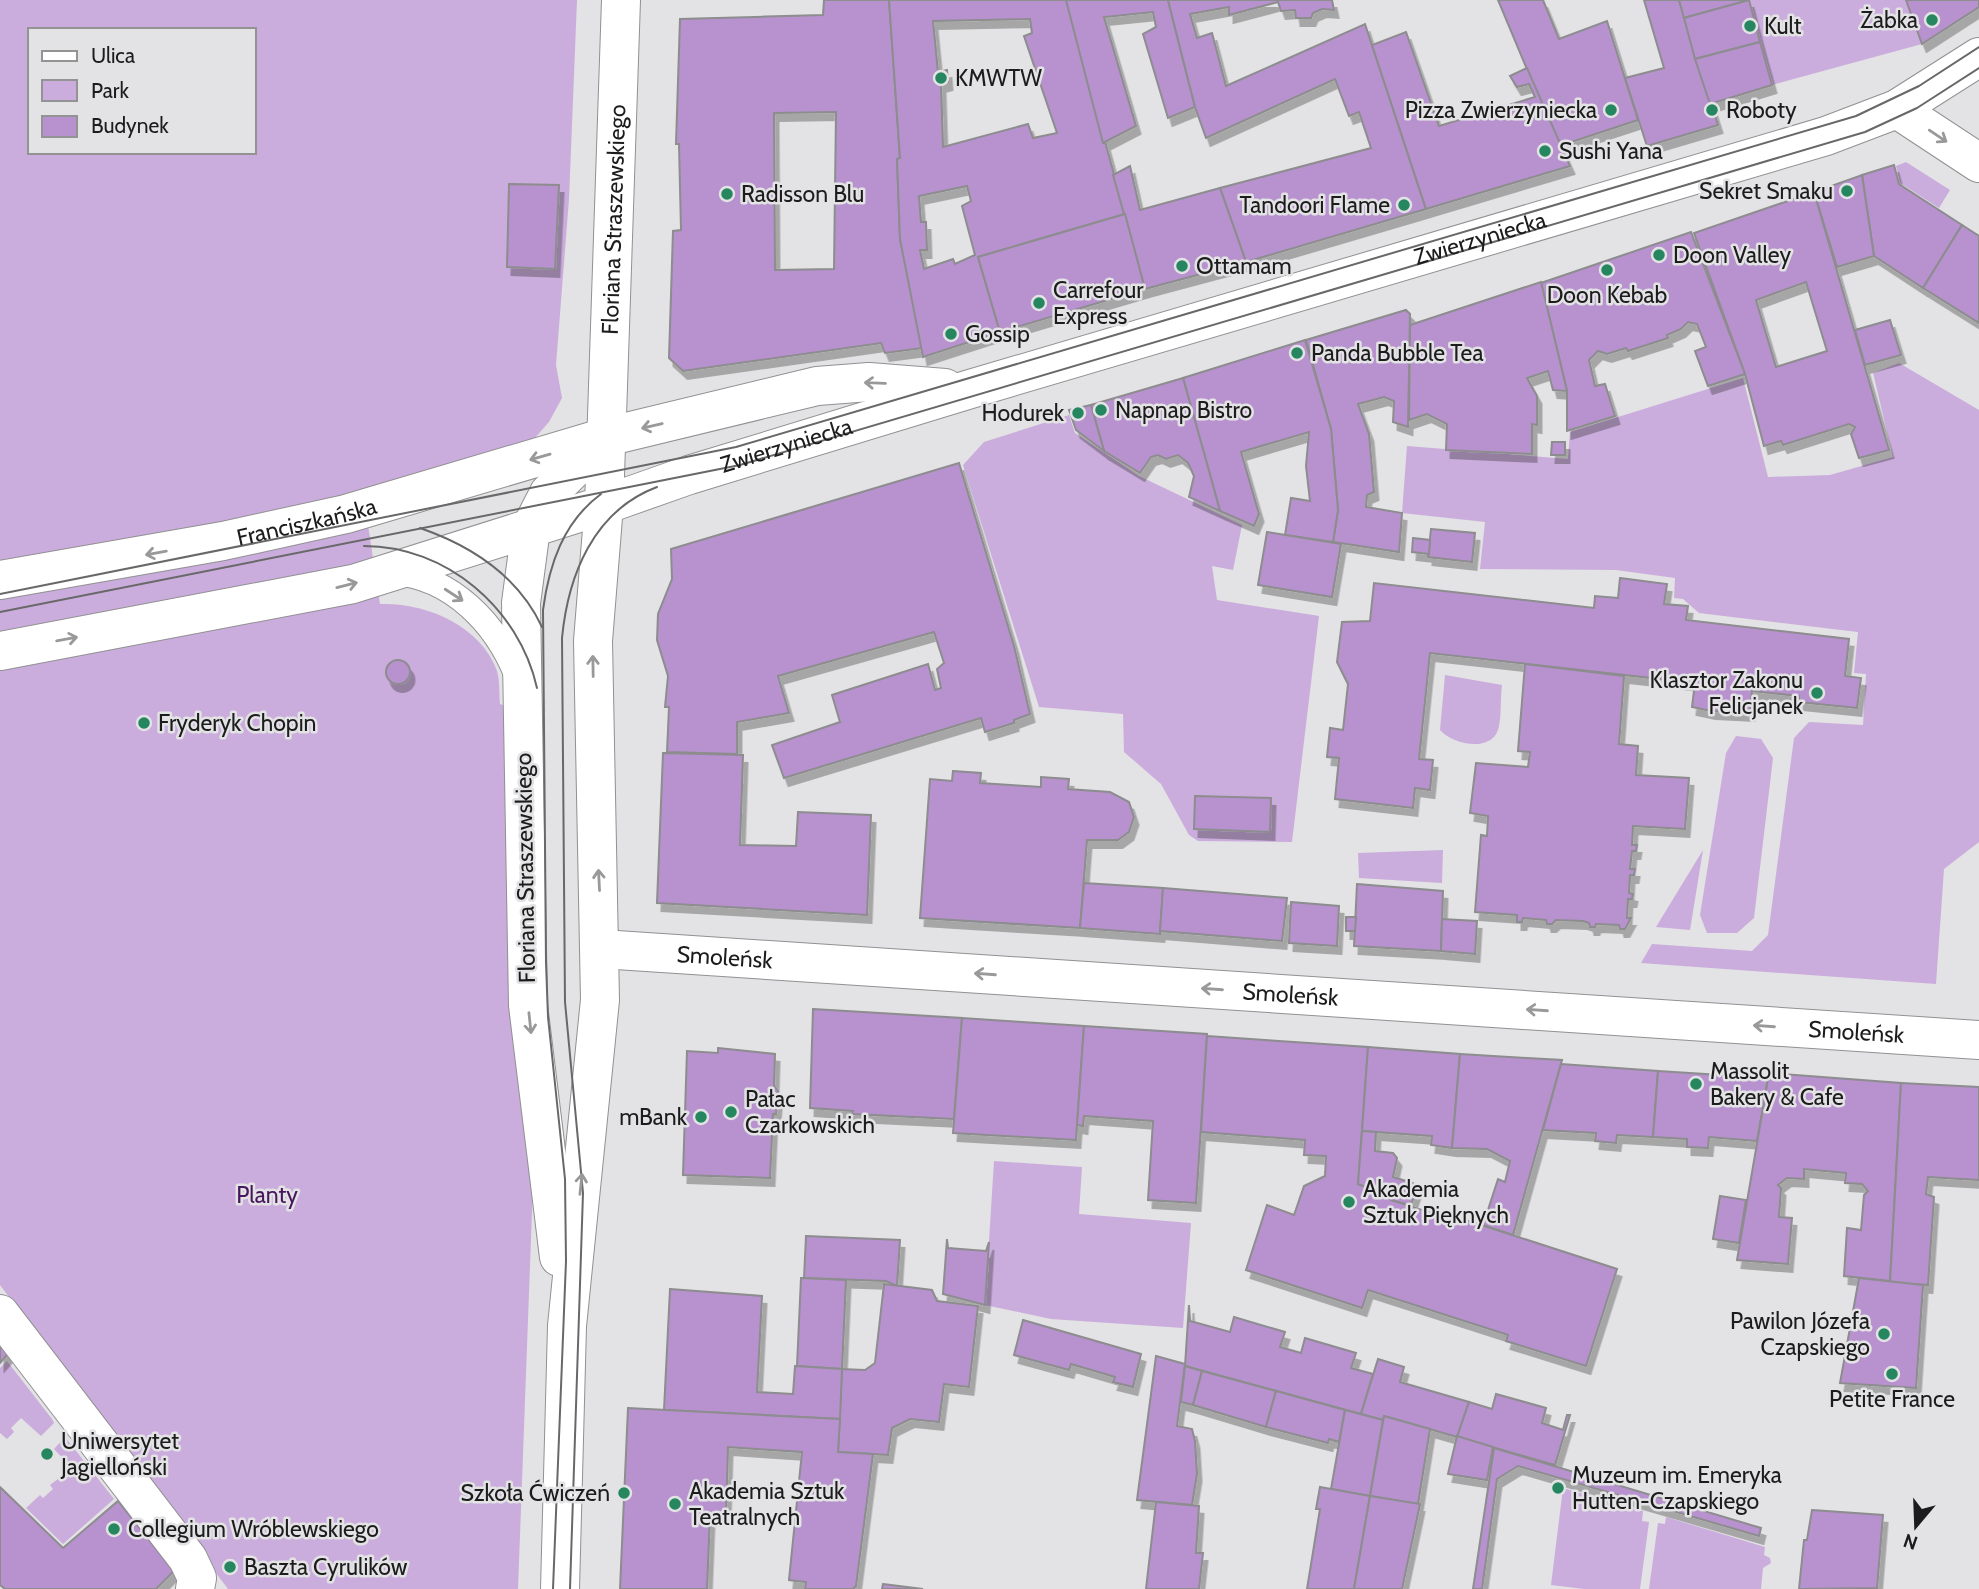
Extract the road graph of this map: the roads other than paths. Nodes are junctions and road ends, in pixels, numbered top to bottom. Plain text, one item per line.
1 (621, 0) edge
2 (1979, 57) edge
3 (1897, 109) junction
4 (1979, 163) edge
5 (967, 390) junction
6 (606, 437) junction
7 (604, 505) junction
8 (531, 528) junction
9 (390, 573) junction
10 (0, 580) edge
11 (0, 651) edge
12 (521, 685) junction
13 (601, 949) junction
14 (1979, 1040) edge
15 (0, 1314) edge
16 (568, 1326) junction
17 (191, 1574) edge
18 (560, 1589) edge

1 - 6 street, Floriana Straszewskiego
2 - 3 street, Zwierzyniecka
3 -> 4 street
3 - 5 street, Zwierzyniecka
5 -> 6 street, Zwierzyniecka
5 - 7 street, Zwierzyniecka
6 - 7 street, Floriana Straszewskiego
6 - 8 street, Floriana Straszewskiego
6 -> 10 street, Franciszkańska
7 - 8 street
13 -> 7 street, Floriana Straszewskiego
8 - 9 street
8 - 12 street, Floriana Straszewskiego
11 -> 9 street
9 -> 12 lane
12 -> 16 street, Floriana Straszewskiego
14 -> 13 street, Smoleńsk
16 -> 13 street, Floriana Straszewskiego
15 - 17 street
16 - 18 street, Floriana Straszewskiego

